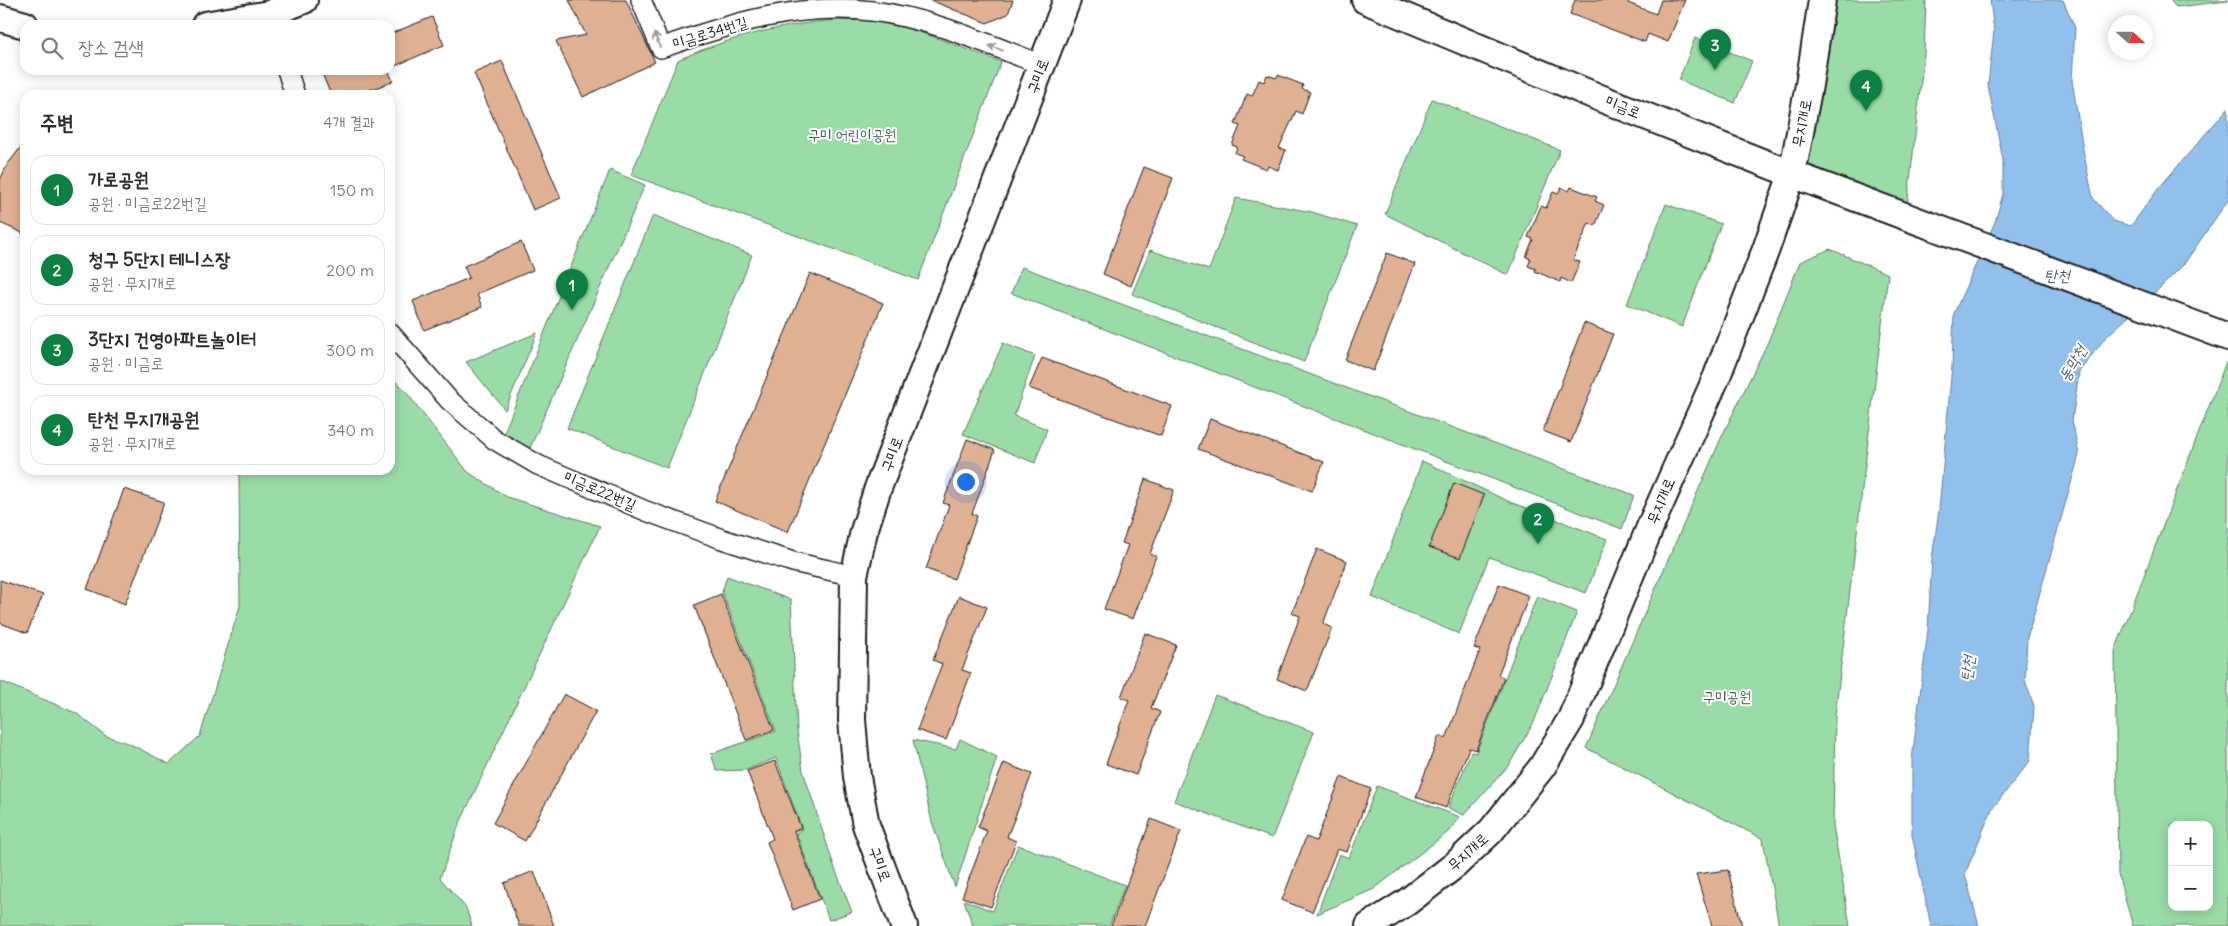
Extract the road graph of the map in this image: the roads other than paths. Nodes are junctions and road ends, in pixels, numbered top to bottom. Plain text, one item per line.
1 (304, 0) edge
2 (641, 0) edge
3 (1067, 0) edge
4 (1366, 0) edge
5 (1822, 0) edge
6 (0, 18) edge
7 (271, 19) edge
8 (20, 24) edge
9 (1042, 65) junction
10 (289, 75) edge
11 (293, 90) edge
12 (1792, 174) junction
13 (2228, 336) edge
14 (395, 339) edge
15 (854, 576) junction
16 (904, 926) edge
17 (1369, 926) edge

1 - 7 street
9 -> 2 street, 미금로34번길
3 - 9 street, 구미로
4 - 12 street, 미금로
5 - 12 street, 무지개로
6 - 8 street
9 - 15 street, 구미로
10 - 11 street
12 - 13 street, 미금로
12 - 17 street, 무지개로
14 - 15 street, 미금로22번길
15 - 16 street, 구미로

